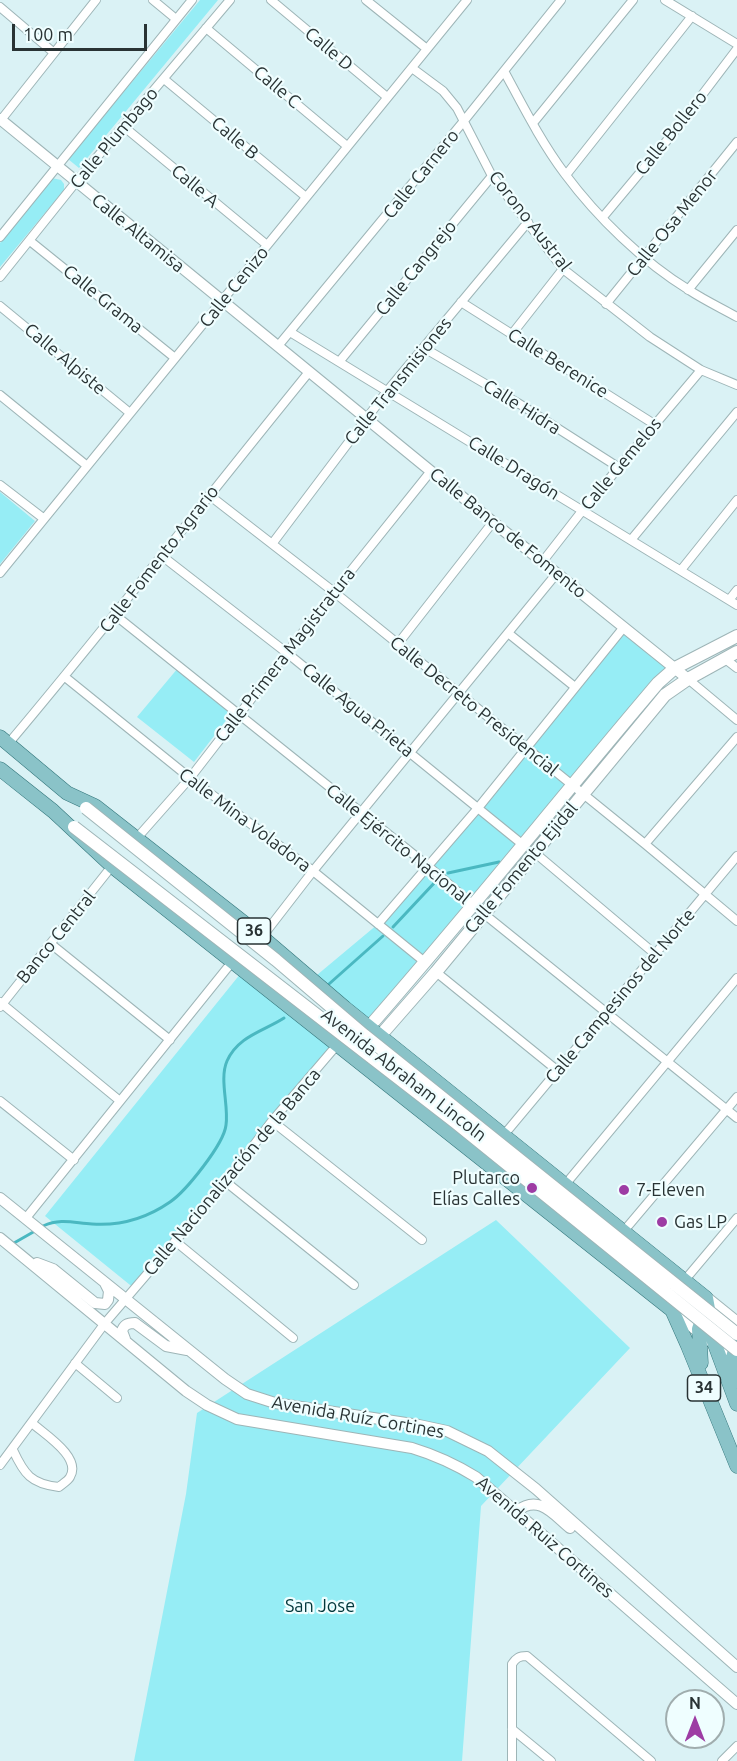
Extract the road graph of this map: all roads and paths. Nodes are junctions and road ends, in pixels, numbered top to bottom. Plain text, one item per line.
1 (96, 0) edge
2 (153, 0) edge
3 (192, 0) edge
4 (230, 0) edge
5 (271, 0) edge
6 (366, 0) edge
7 (466, 0) edge
8 (561, 0) edge
9 (633, 0) edge
10 (665, 0) edge
11 (0, 7) edge
12 (693, 16) junction
13 (176, 19) junction
14 (206, 28) junction
15 (737, 44) edge
16 (427, 48) junction
17 (737, 49) edge
18 (53, 52) junction
19 (412, 68) junction
20 (504, 71) junction
21 (164, 79) junction
22 (387, 97) junction
23 (0, 119) edge
24 (464, 122) junction
25 (532, 123) junction
26 (123, 126) junction
27 (737, 141) edge
28 (347, 146) junction
29 (57, 166) junction
30 (566, 175) junction
31 (492, 176) junction
32 (76, 182) junction
33 (306, 196) junction
34 (603, 217) junction
35 (528, 222) junction
36 (737, 231) edge
37 (1, 235) edge
38 (30, 240) junction
39 (267, 245) junction
40 (644, 258) junction
41 (563, 268) junction
42 (0, 277) edge
43 (688, 290) junction
44 (222, 301) junction
45 (461, 302) junction
46 (606, 304) junction
47 (0, 306) edge
48 (737, 317) edge
49 (290, 332) junction
50 (512, 334) junction
51 (278, 346) junction
52 (424, 348) junction
53 (175, 358) junction
54 (339, 362) junction
55 (701, 370) junction
56 (309, 372) junction
57 (737, 385) edge
58 (388, 390) junction
59 (0, 395) edge
60 (737, 412) edge
61 (130, 413) junction
62 (366, 419) junction
63 (654, 424) junction
64 (86, 465) junction
65 (618, 467) junction
66 (431, 471) junction
67 (0, 485) edge
68 (209, 495) junction
69 (737, 500) edge
70 (582, 511) junction
71 (43, 518) junction
72 (493, 522) junction
73 (631, 540) junction
74 (272, 544) junction
75 (162, 556) junction
76 (543, 561) junction
77 (681, 570) junction
78 (0, 573) edge
79 (557, 573) junction
80 (737, 590) edge
81 (334, 592) junction
82 (733, 602) edge
83 (114, 615) junction
84 (624, 627) junction
85 (508, 633) junction
86 (737, 636) edge
87 (397, 645) junction
88 (737, 652) edge
89 (287, 653) junction
90 (724, 658) junction
91 (675, 668) junction
92 (737, 668) edge
93 (65, 677) junction
94 (688, 679) junction
95 (576, 687) junction
96 (459, 694) junction
97 (239, 716) junction
98 (737, 720) edge
99 (737, 737) edge
100 (4, 741) edge
101 (526, 748) junction
102 (411, 753) junction
103 (0, 769) edge
104 (190, 778) junction
105 (571, 784) junction
106 (67, 793) junction
107 (582, 794) junction
108 (478, 808) junction
109 (53, 811) junction
110 (362, 813) junction
111 (138, 838) junction
112 (522, 844) junction
113 (645, 844) junction
114 (534, 852) junction
115 (737, 856) edge
116 (112, 866) junction
117 (429, 866) junction
118 (313, 871) junction
119 (705, 894) junction
120 (473, 905) junction
121 (483, 913) junction
122 (737, 921) edge
123 (378, 924) junction
124 (262, 937) junction
125 (51, 944) junction
126 (655, 954) junction
127 (232, 962) junction
128 (426, 963) junction
129 (436, 972) junction
130 (737, 978) edge
131 (1, 1004) edge
132 (345, 1008) junction
133 (606, 1013) junction
134 (375, 1031) junction
135 (322, 1034) junction
136 (170, 1040) junction
137 (342, 1048) junction
138 (358, 1061) junction
139 (667, 1061) junction
140 (558, 1071) junction
141 (737, 1097) edge
142 (0, 1101) edge
143 (120, 1101) junction
144 (726, 1110) junction
145 (737, 1119) edge
146 (272, 1121) junction
147 (503, 1136) junction
148 (74, 1160) junction
149 (226, 1182) junction
150 (564, 1186) junction
151 (0, 1198) edge
152 (26, 1218) junction
153 (737, 1218) edge
154 (623, 1232) junction
155 (0, 1238) edge
156 (422, 1240) dead end
157 (176, 1241) junction
158 (26, 1258) junction
159 (103, 1280) junction
160 (684, 1281) junction
161 (354, 1285) dead end
162 (126, 1299) junction
163 (711, 1304) junction
164 (672, 1310) junction
165 (105, 1323) junction
166 (737, 1323) edge
167 (699, 1329) junction
168 (737, 1334) edge
169 (293, 1338) dead end
170 (125, 1339) junction
171 (714, 1342) junction
172 (737, 1342) edge
173 (190, 1350) junction
174 (736, 1356) edge
175 (75, 1363) junction
176 (703, 1384) junction
177 (734, 1397) edge
178 (117, 1398) dead end
179 (32, 1423) junction
180 (12, 1450) junction
181 (0, 1465) edge
182 (737, 1466) edge
183 (517, 1511) junction
184 (637, 1578) junction
185 (737, 1667) edge
186 (737, 1704) edge
187 (512, 1729) junction
188 (737, 1746) edge
189 (649, 1760) edge
190 (512, 1761) edge
191 (551, 1761) edge
192 (723, 1761) edge

1 - 18 street
2 - 13 street
3 - 13 street, Calle Plumbago
4 - 14 street, Calle Plumbago
5 - 22 street, Calle D
6 - 16 street
7 - 16 street, Calle Cenizo
8 - 20 street, Calle Carnero
9 - 25 street
10 - 12 street
11 - 18 street
12 - 15 street
12 - 30 street
13 - 29 street, Calle Plumbago
14 - 21 street, Calle Plumbago
14 - 28 street, Calle C
16 - 19 street, Calle Cenizo
17 - 34 street, Calle Bollero
18 - 23 street
19 - 22 street, Calle Cenizo
19 - 24 street, Corono Austral
20 - 24 street, Calle Carnero
20 - 25 street
21 - 26 street, Calle Plumbago
21 - 33 street, Calle B
22 - 28 street, Calle Cenizo
23 - 29 street, Calle Altamisa
24 - 31 street, Corono Austral
24 - 49 street, Calle Carnero
25 - 30 street
26 - 32 street, Calle Plumbago
26 - 39 street, Calle A
27 - 40 street, Calle Osa Menor
28 - 33 street, Calle Cenizo
29 - 32 street, Calle Altamisa
29 - 37 street, Calle Plumbago
30 - 34 street
31 - 35 street, Corono Austral
31 - 54 street, Calle Cangrejo
32 - 38 street, Calle Plumbago
32 - 44 street, Calle Altamisa
33 - 39 street, Calle Cenizo
34 - 40 street
35 - 41 street, Corono Austral
35 - 45 street, Calle Transmisiones
36 - 43 street
38 - 42 street, Calle Plumbago
38 - 53 street, Calle Grama
39 - 44 street, Calle Cenizo
40 - 43 street
40 - 46 street, Calle Osa Menor
41 - 46 street, Corono Austral
41 - 50 street
43 - 48 street
44 - 51 street, Calle Altamisa
44 - 53 street, Calle Cenizo
45 - 50 street, Calle Berenice
45 - 52 street, Calle Transmisiones
46 - 55 street, Corono Austral
47 - 61 street, Calle Alpiste
49 - 51 street, Calle Carnero
49 - 54 street, Calle Dragón
50 - 63 street, Calle Berenice
51 - 56 street, Calle Banco de Fomento
52 - 58 street, Calle Transmisiones
52 - 65 street, Calle Hidra
53 - 61 street, Calle Cenizo
54 - 58 street, Calle Dragón
55 - 57 street, Corono Austral
55 - 63 street, Calle Gemelos
56 - 62 street, Calle Banco de Fomento
56 - 68 street, Calle Fomento Agrario
58 - 62 street, Calle Transmisiones
58 - 70 street, Calle Dragón
59 - 64 street
60 - 73 street
61 - 64 street, Calle Cenizo
62 - 66 street, Calle Banco de Fomento
62 - 74 street, Calle Transmisiones
63 - 65 street, Calle Gemelos
64 - 71 street, Calle Cenizo
65 - 70 street, Calle Gemelos
66 - 72 street, Calle Banco de Fomento
66 - 81 street, Calle Primera Magistratura
67 - 71 street
68 - 74 street, Calle Decreto Presidencial
68 - 75 street, Calle Fomento Agrario
69 - 77 street
70 - 73 street, Calle Dragón
70 - 76 street, Calle Gemelos
71 - 78 street, Calle Cenizo
72 - 76 street, Calle Banco de Fomento
72 - 87 street
73 - 77 street, Calle Dragón
74 - 81 street, Calle Decreto Presidencial
75 - 83 street, Calle Fomento Agrario
75 - 89 street, Calle Agua Prieta
76 - 79 street, Calle Banco de Fomento
77 - 82 street, Calle Dragón
79 - 84 street, Calle Banco de Fomento
79 - 85 street
80 - 82 street
81 - 87 street, Calle Decreto Presidencial
81 - 89 street, Calle Primera Magistratura
83 - 93 street, Calle Fomento Agrario
83 - 97 street, Calle Ejército Nacional
84 - 91 street, Calle Banco de Fomento
84 - 95 street
85 - 95 street
85 - 96 street
86 - 91 main road, Calle Fomento Ejidal
87 - 96 street, Calle Decreto Presidencial
88 - 90 main road, Calle Fomento Ejidal
89 - 97 street, Calle Primera Magistratura
89 - 102 street, Calle Agua Prieta
90 - 92 street
90 - 94 main road, Calle Fomento Ejidal
91 - 94 street, Calle Banco de Fomento
91 - 105 main road, Calle Fomento Ejidal
93 - 100 street, Calle Fomento Agrario
93 - 104 street, Calle Mina Voladora
94 - 98 street, Calle Banco de Fomento
94 - 107 main road, Calle Fomento Ejidal
95 - 101 street
96 - 101 street, Calle Decreto Presidencial
96 - 102 street
97 - 104 street, Calle Primera Magistratura
97 - 110 street, Calle Ejército Nacional
99 - 113 street
100 - 106 main road, 36
101 - 105 street, Calle Decreto Presidencial
101 - 108 street
102 - 108 street, Calle Agua Prieta
102 - 110 street
103 - 109 main road, Avenida Abraham Lincoln / 36
104 - 111 street, Calle Primera Magistratura
104 - 118 street, Calle Mina Voladora
105 - 107 street, Calle Decreto Presidencial
105 - 112 main road, Calle Fomento Ejidal
106 - 111 main road, Avenida Abraham Lincoln / 36
106 - 168 main road, 36, bridge
107 - 113 street, Calle Decreto Presidencial
107 - 114 main road, Calle Fomento Ejidal
108 - 112 street, Calle Agua Prieta
108 - 117 street
109 - 116 main road, Avenida Abraham Lincoln / 36
109 - 174 main road, Avenida Abraham Lincoln / 36, bridge
110 - 117 street, Calle Ejército Nacional
110 - 118 street
111 - 124 main road, Avenida Abraham Lincoln / 36
112 - 120 main road, Calle Fomento Ejidal
113 - 119 street, Calle Decreto Presidencial
114 - 121 main road, Calle Fomento Ejidal
114 - 126 street
115 - 119 street, Calle Campesinos del Norte
116 - 125 street, Banco Central
116 - 127 main road, Avenida Abraham Lincoln / 36
117 - 120 street, Calle Ejército Nacional
117 - 123 street
118 - 123 street, Calle Mina Voladora
118 - 124 street
119 - 122 street, Calle Decreto Presidencial
119 - 126 street, Calle Campesinos del Norte
120 - 121 street, Calle Ejército Nacional
120 - 128 main road, Calle Fomento Ejidal
121 - 129 main road, Calle Fomento Ejidal
121 - 133 street, Calle Ejército Nacional
123 - 128 street, Calle Mina Voladora
124 - 132 main road, Avenida Abraham Lincoln / 36
125 - 131 street, Banco Central
125 - 136 street
126 - 133 street, Calle Campesinos del Norte
127 - 135 main road, Avenida Abraham Lincoln / 36
127 - 136 street
128 - 134 main road, Calle Fomento Ejidal
129 - 134 main road, Calle Fomento Ejidal
129 - 140 street
130 - 139 street
131 - 143 street
132 - 134 main road, Avenida Abraham Lincoln / 36
132 - 135 main road
133 - 139 street, Calle Ejército Nacional
133 - 140 street, Calle Campesinos del Norte
134 - 137 main road, Calle Fomento Ejidal
134 - 138 main road, Calle Fomento Ejidal
134 - 147 main road, Avenida Abraham Lincoln / 36
135 - 137 main road, Avenida Abraham Lincoln / 36
136 - 143 street
137 - 138 main road, Avenida Abraham Lincoln / 36
137 - 146 street, Calle Nacionalización de la Banca
138 - 164 main road, Avenida Abraham Lincoln / 36
139 - 144 street, Calle Ejército Nacional
139 - 150 street
140 - 147 street, Calle Campesinos del Norte
141 - 144 street
142 - 148 street
143 - 148 street
144 - 145 street, Calle Ejército Nacional
144 - 154 street
146 - 149 street, Calle Nacionalización de la Banca
146 - 156 street
147 - 150 main road, Avenida Abraham Lincoln / 36
148 - 152 street
149 - 157 street, Calle Nacionalización de la Banca
149 - 161 street
150 - 154 main road, Avenida Abraham Lincoln / 36
151 - 152 street, Avenida Ruíz Cortines
152 - 159 street, Avenida Ruíz Cortines
153 - 160 street
154 - 160 main road, Avenida Abraham Lincoln / 36
155 - 158 street
157 - 162 street, Calle Nacionalización de la Banca
157 - 169 street
158 - 159 street
158 - 165 street
159 - 162 street, Avenida Ruíz Cortines
160 - 163 main road, Avenida Abraham Lincoln / 36
162 - 165 street, Calle Nacionalización de la Banca
162 - 173 street, Avenida Ruíz Cortines
163 - 166 main road, Avenida Abraham Lincoln / 36
163 - 167 main road
163 - 171 main road, 34
164 - 167 main road, Avenida Abraham Lincoln / 36
164 - 176 main road, 34
165 - 170 street
165 - 175 street, Calle Nacionalización de la Banca
167 - 171 main road, Avenida Abraham Lincoln / 36
167 - 176 main road
170 - 173 street
170 - 183 street, Avenida Ruiz Cortines
171 - 174 main road, Avenida Abraham Lincoln / 36
171 - 177 main road, 34
172 - 174 main road
173 - 184 street, Avenida Ruíz Cortines
174 - 177 main road
175 - 178 street
175 - 179 street, Calle Nacionalización de la Banca
176 - 182 main road, 34
179 - 180 street, Calle Nacionalización de la Banca
179 - 180 street
180 - 181 street, Calle Nacionalización de la Banca
183 - 184 street
183 - 186 street, Avenida Ruiz Cortines
184 - 185 street, Avenida Ruíz Cortines
187 - 189 street
187 - 190 street
187 - 191 street
188 - 192 street

